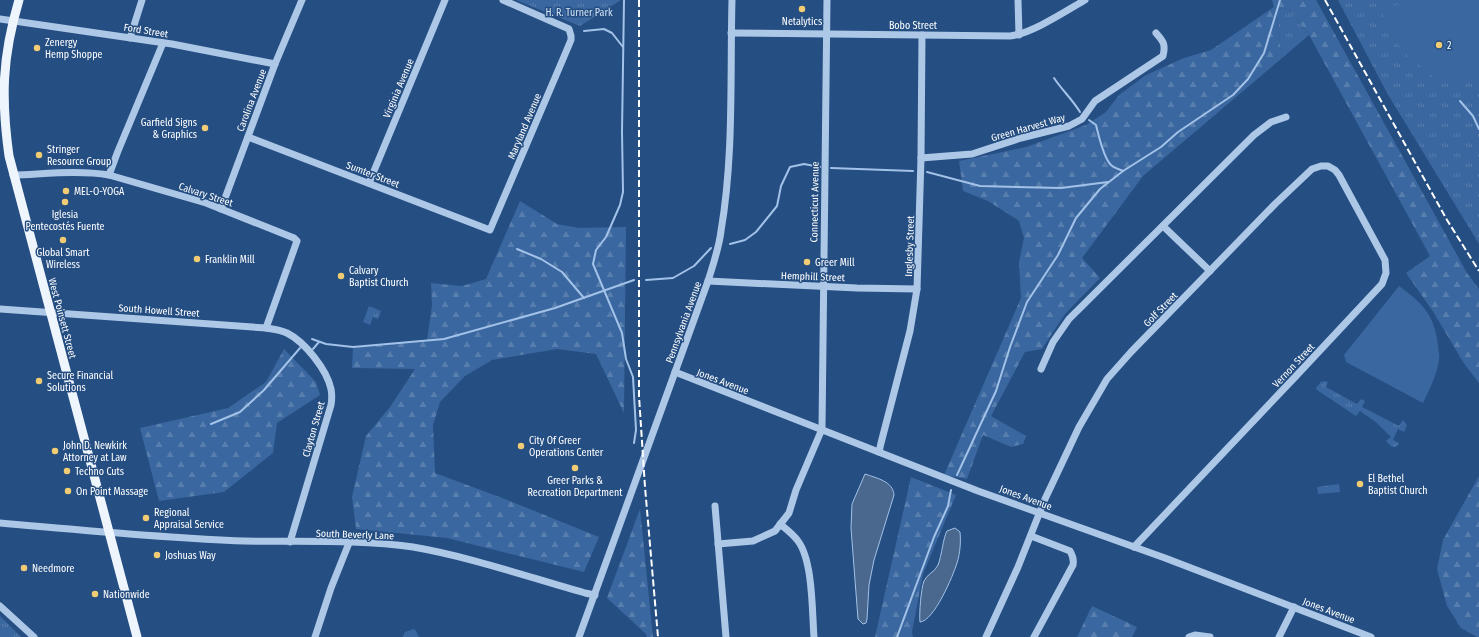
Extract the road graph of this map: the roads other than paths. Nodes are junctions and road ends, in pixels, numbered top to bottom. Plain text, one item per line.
1 (19, 0) edge
2 (142, 0) edge
3 (302, 0) edge
4 (445, 0) edge
5 (503, 0) edge
6 (732, 0) edge
7 (827, 0) edge
8 (1018, 0) edge
9 (1085, 0) edge
10 (0, 19) edge
11 (13, 20) junction
12 (731, 33) junction
13 (1156, 33) dead end
14 (826, 34) junction
15 (922, 35) junction
16 (1019, 35) junction
17 (130, 38) junction
18 (163, 43) junction
19 (275, 64) junction
20 (2, 89) edge
21 (1286, 118) dead end
22 (248, 137) junction
23 (921, 158) junction
24 (13, 175) junction
25 (109, 175) junction
26 (1339, 175) joint
27 (369, 183) junction
28 (221, 209) junction
29 (1163, 226) junction
30 (490, 230) joint
31 (1210, 271) junction
32 (708, 281) junction
33 (823, 286) junction
34 (917, 289) junction
35 (0, 309) edge
36 (50, 312) junction
37 (266, 328) junction
38 (1041, 370) dead end
39 (675, 372) junction
40 (822, 429) junction
41 (879, 452) junction
42 (715, 506) dead end
43 (1040, 513) junction
44 (0, 523) edge
45 (780, 524) junction
46 (109, 532) junction
47 (1031, 536) junction
48 (290, 542) junction
49 (349, 543) junction
50 (718, 544) junction
51 (1134, 547) junction
52 (595, 595) junction
53 (0, 606) edge
54 (1294, 607) junction
55 (34, 637) edge
56 (137, 637) edge
57 (315, 637) edge
58 (579, 637) edge
59 (726, 637) edge
60 (814, 637) edge
61 (986, 637) edge
62 (1034, 637) edge
63 (1189, 637) edge
64 (1210, 637) edge
65 (1279, 637) edge
66 (1371, 637) edge

1 - 11 main road, West Poinsett Street
2 - 17 street
3 - 19 street, Carolina Avenue
4 - 27 street, Virginia Avenue
5 - 30 street, Maryland Avenue
6 - 12 street, Pennsylvania Avenue
7 - 14 street, Connecticut Avenue
8 - 16 street
9 - 16 street, Bobo Street
10 - 11 street, Ford Street
11 - 17 street, Ford Street
11 - 20 main road, West Poinsett Street
12 - 14 street, Bobo Street
12 - 32 street, Pennsylvania Avenue
13 - 23 street, Green Harvest Way
14 - 15 street, Bobo Street
14 - 33 street, Connecticut Avenue
15 - 16 street, Bobo Street
15 - 23 street, Inglesby Street
17 - 18 street, Ford Street
18 - 19 street, Ford Street
18 - 25 street
19 - 22 street, Carolina Avenue
20 - 24 main road, West Poinsett Street
21 - 29 street
22 - 27 street, Sumter Street
22 - 28 street, Carolina Avenue
23 - 34 street, Inglesby Street
24 - 25 street, Calvary Street
24 - 36 main road, West Poinsett Street
25 - 28 street, Calvary Street
26 - 31 street, Golf Street
26 - 51 street, Vernon Street
27 - 30 street, Sumter Street
28 - 37 street, Calvary Street
29 - 31 street
29 - 38 street
31 - 43 street, Golf Street
32 - 33 street, Hemphill Street
32 - 39 street, Pennsylvania Avenue
33 - 34 street, Hemphill Street
33 - 40 street, Connecticut Avenue
34 - 41 street, Inglesby Street
35 - 36 street, South Howell Street
36 - 37 street, South Howell Street
36 - 46 main road, West Poinsett Street
37 - 48 street, Clayton Street
39 - 40 street, Jones Avenue
39 - 52 street, Pennsylvania Avenue
40 - 41 street, Jones Avenue
40 - 45 street
41 - 43 street, Jones Avenue
42 - 50 street
43 - 47 street, Golf Street
43 - 51 street, Jones Avenue
44 - 46 street, South Beverly Lane
45 - 50 street
45 - 60 street
46 - 48 street, South Beverly Lane
46 - 56 main road, West Poinsett Street
47 - 61 street, Golf Street
47 - 62 street
48 - 49 street, South Beverly Lane
49 - 52 street, South Beverly Lane
49 - 57 street
50 - 59 street
51 - 54 street, Jones Avenue
52 - 58 street, Pennsylvania Avenue
53 - 55 street
54 - 65 street
54 - 66 street, Jones Avenue
63 - 64 street

